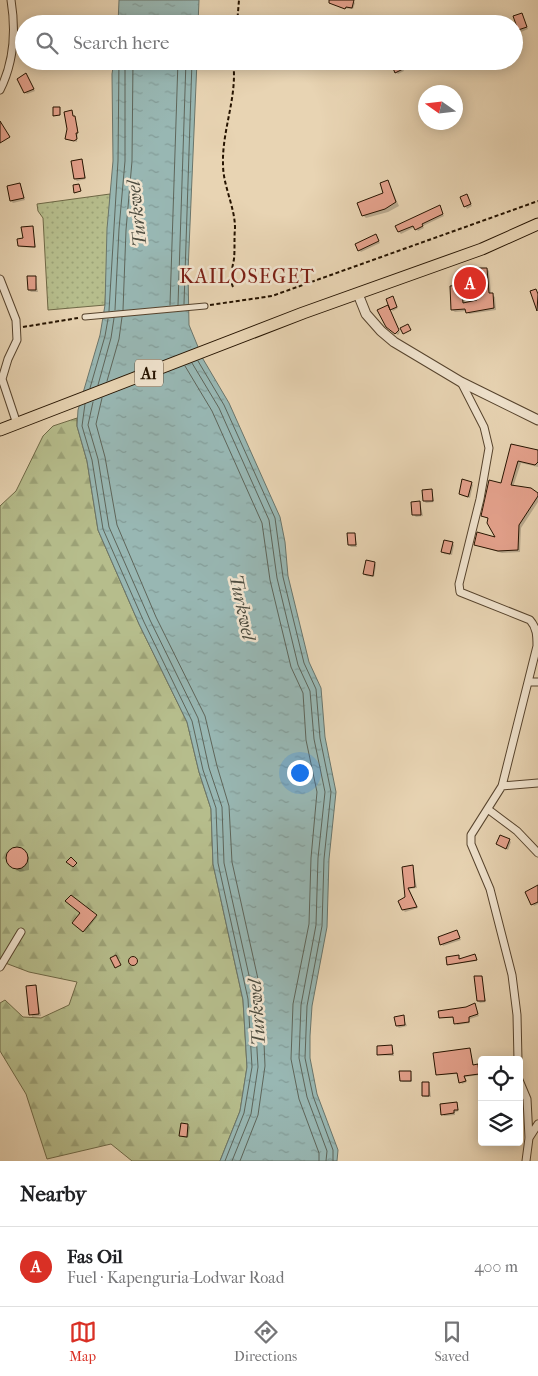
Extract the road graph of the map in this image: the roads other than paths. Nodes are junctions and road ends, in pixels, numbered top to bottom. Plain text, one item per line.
1 (11, 0) edge
2 (0, 90) edge
3 (538, 224) edge
4 (0, 279) edge
5 (358, 294) junction
6 (205, 306) road end
7 (85, 317) road end
8 (461, 382) junction
9 (538, 420) edge
10 (17, 424) junction
11 (0, 430) edge
12 (528, 682) junction
13 (538, 682) edge
14 (538, 783) edge
15 (502, 786) junction
16 (489, 810) junction
17 (538, 853) edge
18 (21, 932) dead end
19 (0, 967) edge
20 (518, 1056) edge
21 (523, 1088) edge
22 (538, 1124) edge
23 (529, 1138) junction
24 (526, 1161) edge

1 - 2 street
3 - 5 highway, A1
4 - 10 street
5 - 8 street
5 - 10 highway, A1
6 - 7 street
8 - 9 street
8 - 12 street
10 - 11 highway, A1
12 - 13 street
12 - 15 street
14 - 15 street
15 - 16 street
16 - 17 street
16 - 20 street
18 - 19 street
21 - 23 street
22 - 23 street
23 - 24 street

